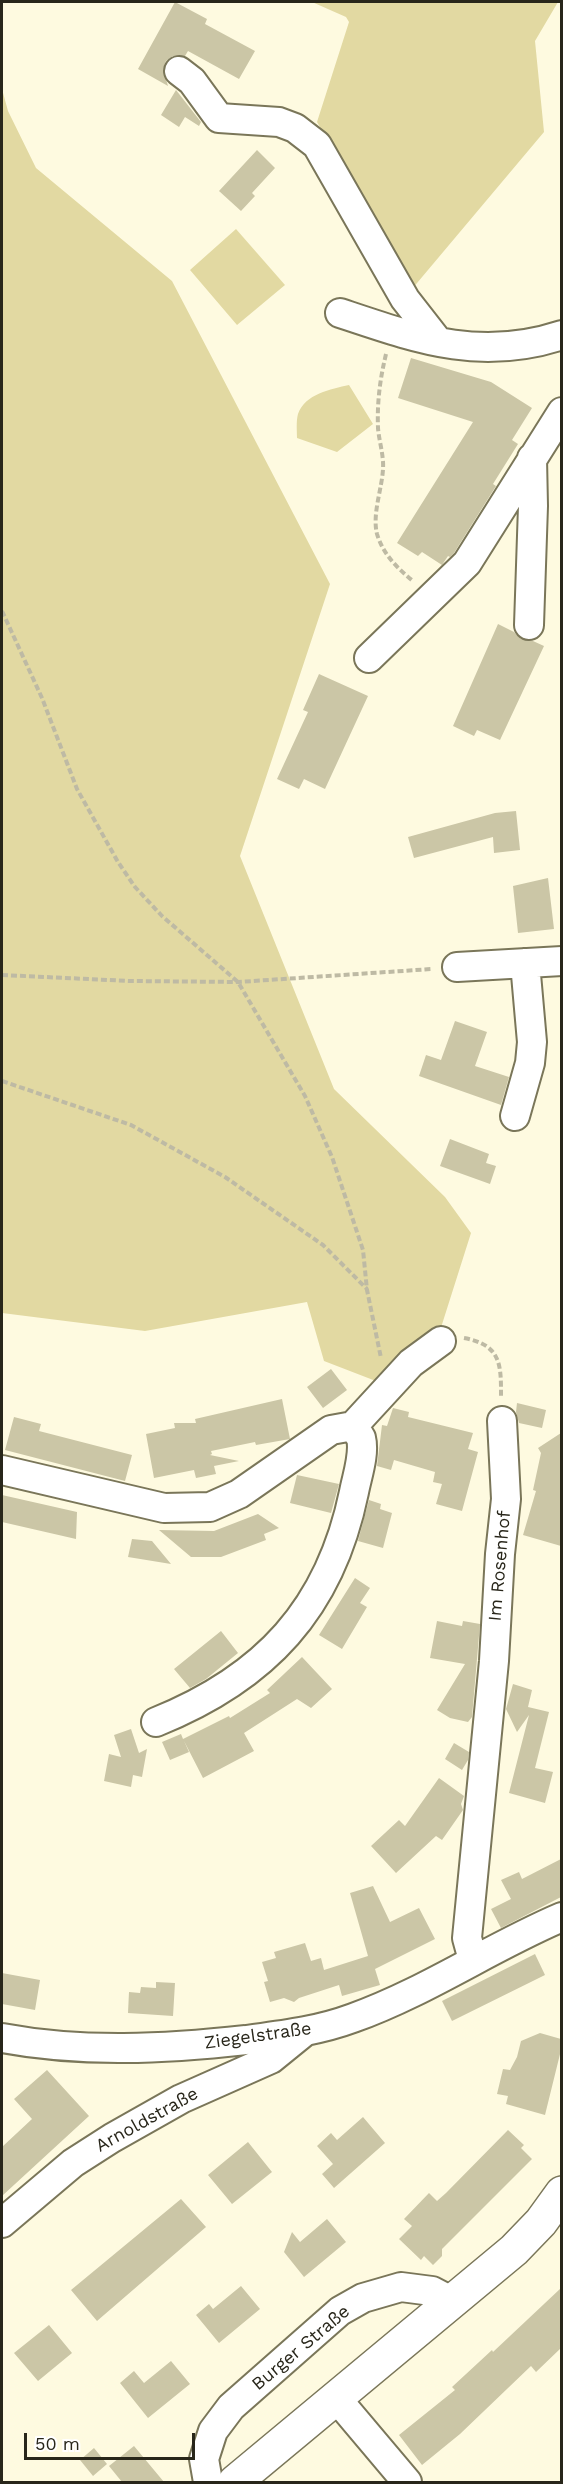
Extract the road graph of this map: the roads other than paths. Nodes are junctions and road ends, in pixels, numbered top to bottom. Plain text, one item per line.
1 (179, 71) dead end
2 (340, 313) dead end
3 (561, 335) edge
4 (437, 340) junction
5 (561, 412) edge
6 (532, 458) junction
7 (529, 625) dead end
8 (369, 658) dead end
9 (561, 961) edge
10 (525, 963) junction
11 (457, 967) road end
12 (515, 1116) dead end
13 (441, 1341) road end
14 (502, 1421) road end
15 (353, 1426) junction
16 (2, 1470) edge
17 (156, 1722) dead end
18 (561, 1917) edge
19 (473, 1960) junction
20 (303, 2033) junction
21 (2, 2038) edge
22 (561, 2193) edge
23 (2, 2223) edge
24 (453, 2302) junction
25 (337, 2399) junction
26 (208, 2482) edge
27 (235, 2482) edge
28 (407, 2482) edge

1 - 4 street
2 - 4 street
3 - 4 street
5 - 6 street
6 - 7 street
6 - 8 street
9 - 10 street
10 - 11 street
10 - 12 street
13 - 15 street
14 - 19 street, Im Rosenhof
15 - 16 street
15 - 17 street
18 - 19 street, Ziegelstraße
19 - 20 street, Ziegelstraße
20 - 21 street, Ziegelstraße
20 - 23 street, Arnoldstraße
22 - 24 main road
24 - 25 main road
24 - 26 street, Burger Straße
25 - 27 main road
25 - 28 street

